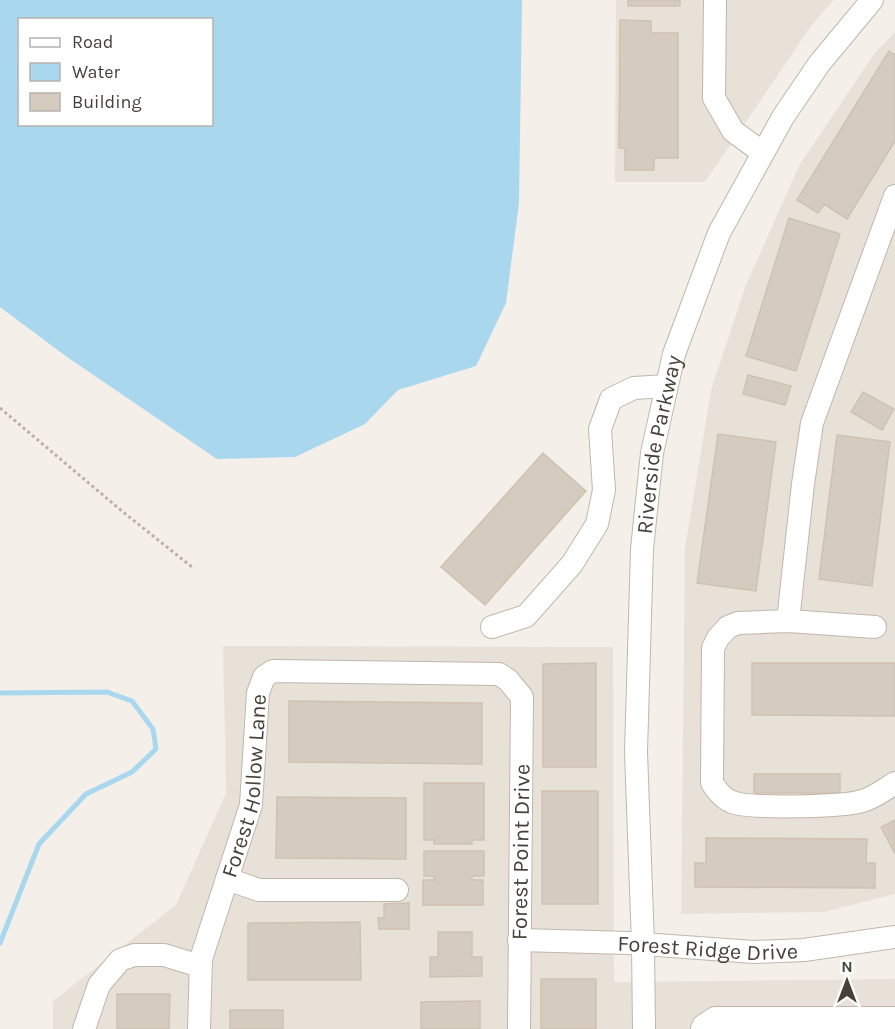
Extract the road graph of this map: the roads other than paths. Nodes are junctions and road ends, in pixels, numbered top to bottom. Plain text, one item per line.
1 (716, 0) edge
2 (872, 0) edge
3 (764, 153) junction
4 (895, 196) edge
5 (666, 386) junction
6 (788, 621) junction
7 (492, 627) dead end
8 (875, 627) dead end
9 (508, 680) joint
10 (895, 783) edge
11 (227, 879) junction
12 (397, 890) dead end
13 (895, 937) edge
14 (519, 940) junction
15 (643, 944) junction
16 (200, 966) junction
17 (895, 1018) edge
18 (84, 1029) edge
19 (199, 1029) edge
20 (519, 1029) edge
21 (644, 1029) edge
22 (702, 1029) edge

1 - 3 street
2 - 3 street, Riverside Parkway
3 - 5 street, Riverside Parkway
4 - 6 street
5 - 7 street
5 - 15 street, Riverside Parkway
6 - 8 street
6 - 10 street
9 - 11 street, Forest Hollow Lane
9 - 14 street, Forest Point Drive
11 - 12 street
11 - 16 street, Forest Hollow Lane
13 - 15 street, Forest Ridge Drive
14 - 15 street, Forest Ridge Drive
14 - 20 street, Forest Point Drive
15 - 21 street, Riverside Parkway
16 - 18 street
16 - 19 street, Forest Hollow Lane
17 - 22 street

